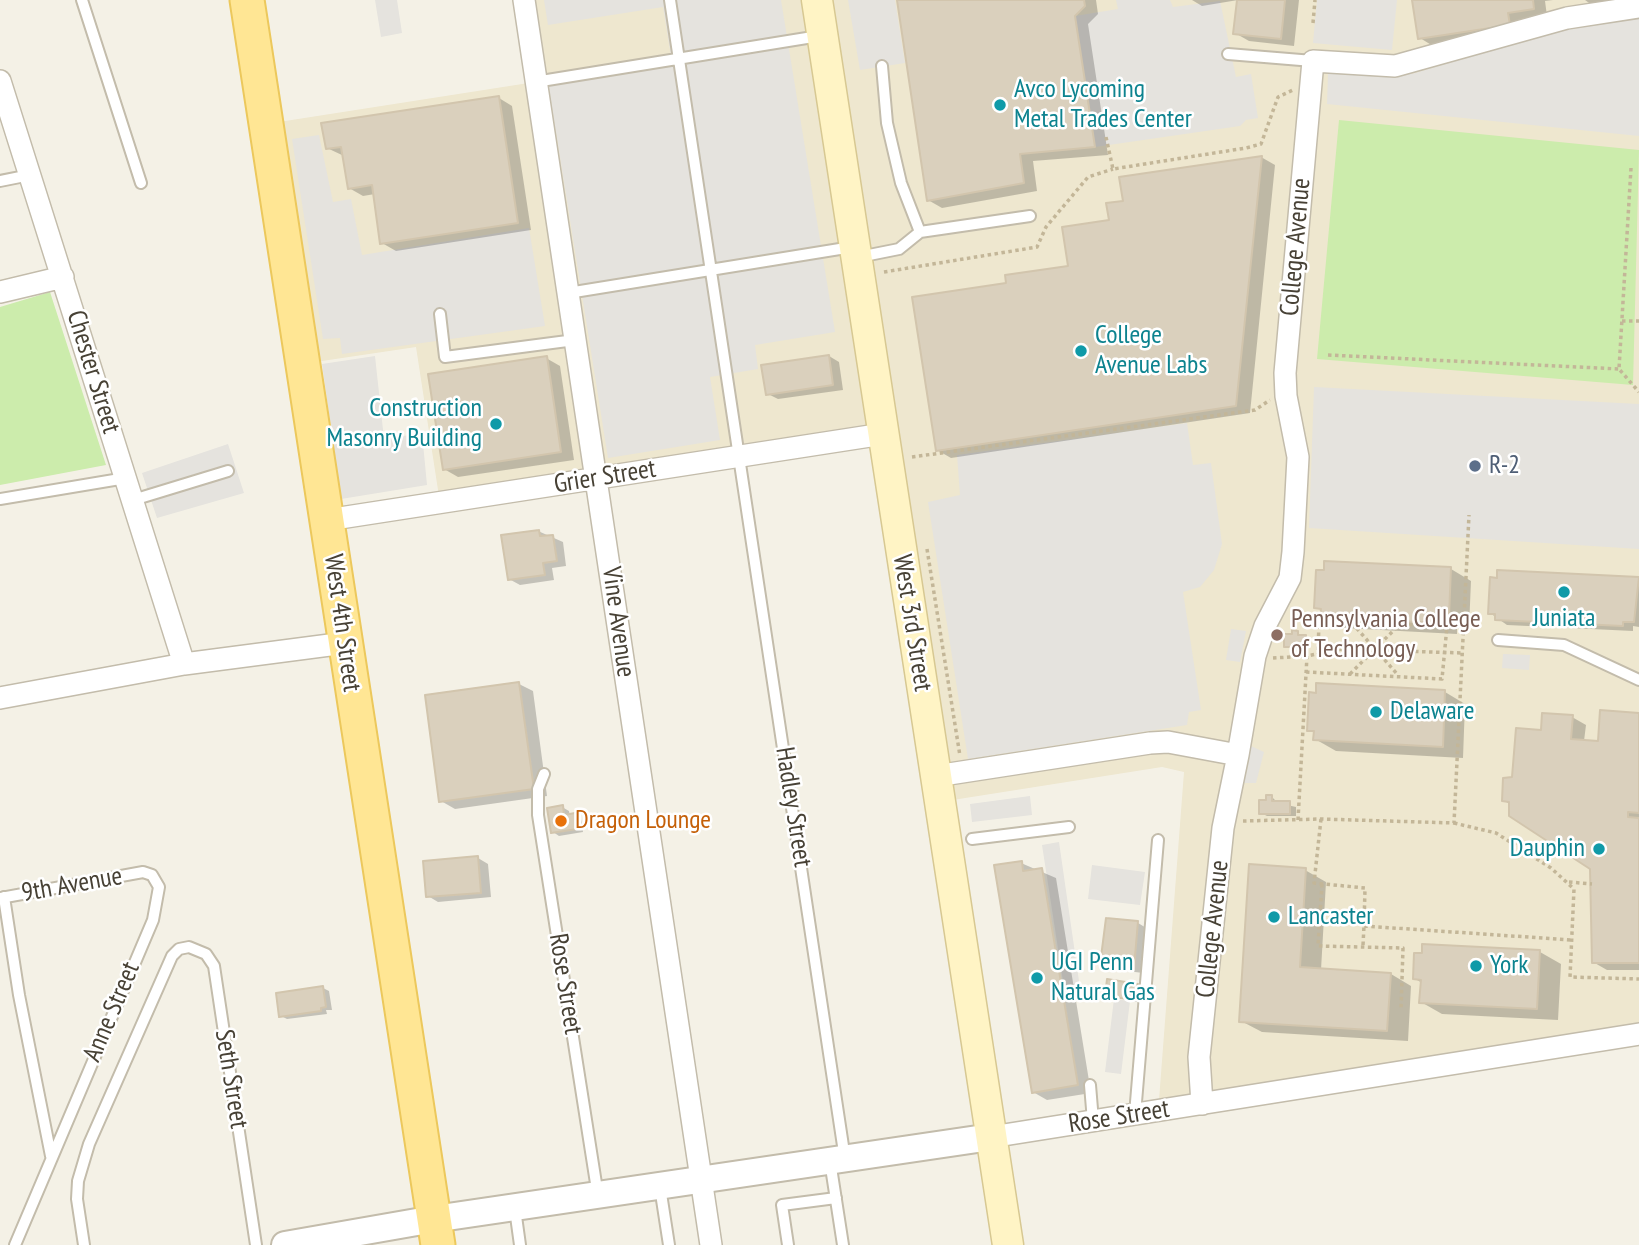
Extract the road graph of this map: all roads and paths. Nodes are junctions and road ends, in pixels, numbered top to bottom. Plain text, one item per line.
1 (82, 0) edge
2 (247, 0) edge
3 (524, 0) edge
4 (670, 0) edge
5 (817, 0) edge
6 (1315, 0) edge
7 (1639, 7) edge
8 (1313, 23) dead end
9 (822, 36) junction
10 (1228, 54) dead end
11 (680, 59) junction
12 (1313, 61) junction
13 (882, 66) dead end
14 (0, 81) edge
15 (535, 82) junction
16 (1297, 88) dead end
17 (1107, 138) dead end
18 (1630, 168) dead end
19 (1113, 169) junction
20 (30, 175) junction
21 (0, 181) edge
22 (141, 183) dead end
23 (1030, 216) dead end
24 (920, 232) junction
25 (856, 252) junction
26 (710, 269) junction
27 (884, 272) dead end
28 (64, 277) junction
29 (0, 292) edge
30 (568, 293) junction
31 (440, 314) dead end
32 (1622, 321) junction
33 (1639, 321) edge
34 (575, 340) junction
35 (1328, 355) dead end
36 (1619, 369) junction
37 (1639, 392) edge
38 (1272, 400) dead end
39 (883, 434) junction
40 (740, 456) junction
41 (912, 457) dead end
42 (228, 471) dead end
43 (126, 478) junction
44 (597, 478) junction
45 (0, 499) edge
46 (133, 500) junction
47 (1469, 516) dead end
48 (327, 520) junction
49 (1352, 623) junction
50 (1400, 624) junction
51 (1498, 640) dead end
52 (345, 643) junction
53 (1374, 650) junction
54 (1445, 652) junction
55 (1462, 653) junction
56 (1318, 654) junction
57 (1307, 656) junction
58 (1268, 658) dead end
59 (184, 664) junction
60 (1306, 672) junction
61 (1350, 674) junction
62 (1399, 677) junction
63 (1639, 680) edge
64 (0, 698) edge
65 (1238, 755) junction
66 (544, 774) dead end
67 (936, 776) junction
68 (1321, 819) junction
69 (1298, 820) junction
70 (1243, 821) dead end
71 (1454, 823) junction
72 (1069, 827) dead end
73 (972, 839) dead end
74 (1158, 840) dead end
75 (143, 872) joint
76 (1567, 882) junction
77 (1322, 884) junction
78 (1592, 884) dead end
79 (2, 897) edge
80 (1364, 926) junction
81 (1572, 940) junction
82 (1363, 945) junction
83 (172, 956) joint
84 (1639, 979) edge
85 (1401, 1010) dead end
86 (1639, 1034) edge
87 (1090, 1085) dead end
88 (1202, 1104) junction
89 (1135, 1114) junction
90 (1093, 1121) junction
91 (991, 1138) junction
92 (52, 1157) junction
93 (838, 1160) junction
94 (702, 1181) junction
95 (660, 1187) junction
96 (598, 1196) junction
97 (836, 1198) junction
98 (515, 1209) junction
99 (436, 1232) edge
100 (15, 1245) edge
101 (84, 1245) edge
102 (256, 1245) edge
103 (285, 1245) edge
104 (520, 1245) edge
105 (669, 1245) edge
106 (711, 1245) edge
107 (788, 1245) edge
108 (843, 1245) edge
109 (1008, 1245) edge

1 - 22 lane
2 - 48 main road, West 4th Street
3 - 15 street, Vine Avenue
4 - 11 lane, Hadley Street
5 - 9 main road, West 3rd Street
6 - 8 path
7 - 12 street
9 - 11 lane
9 - 25 main road, West 3rd Street
10 - 12 lane
11 - 15 lane
11 - 26 lane, Hadley Street
12 - 65 street, College Avenue
13 - 24 lane
14 - 20 street, Chester Street
15 - 30 street, Vine Avenue
16 - 19 path
17 - 19 path
18 - 32 path
19 - 27 path
20 - 21 lane
20 - 28 street, Chester Street
23 - 24 lane
24 - 25 lane
25 - 26 lane
25 - 39 main road, West 3rd Street
26 - 30 lane
26 - 40 lane, Hadley Street
28 - 29 street
28 - 43 street, Chester Street
30 - 34 street, Vine Avenue
31 - 34 lane
32 - 33 path
32 - 36 path
34 - 44 street, Vine Avenue
35 - 36 path
36 - 37 path
38 - 41 path
39 - 40 street, Grier Street
39 - 67 main road, West 3rd Street
40 - 44 street, Grier Street
40 - 93 lane, Hadley Street
42 - 46 lane
43 - 45 lane
43 - 46 street, Chester Street
44 - 48 street, Grier Street
44 - 94 street, Vine Avenue
46 - 59 street, Chester Street
47 - 55 path
48 - 52 main road, West 4th Street
49 - 50 path
49 - 53 path
49 - 56 path
50 - 53 path
50 - 54 path
51 - 63 lane
52 - 59 street
52 - 99 main road, West 4th Street
53 - 54 path
53 - 56 path
53 - 61 path
53 - 62 path
54 - 55 path
54 - 62 path
55 - 71 path
56 - 57 path
57 - 58 path
57 - 60 path
59 - 64 street
60 - 61 path
60 - 69 path
61 - 62 path
65 - 67 street
65 - 88 street, College Avenue
66 - 96 lane, Rose Street
67 - 91 main road, West 3rd Street
68 - 69 path
68 - 71 path
68 - 77 path
69 - 70 path
71 - 76 path
72 - 73 lane
74 - 89 lane
75 - 79 lane, 9th Avenue
75 - 92 lane, Anne Street
76 - 78 path
76 - 81 path
77 - 80 path
77 - 82 path
79 - 92 lane
80 - 81 path
80 - 82 path
81 - 84 path
82 - 85 path
83 - 101 lane, Anne Street
83 - 102 lane, Seth Street
86 - 88 street, Rose Street
87 - 90 lane
88 - 89 street, Rose Street
89 - 90 street, Rose Street
90 - 91 street, Rose Street
91 - 93 street, Rose Street
91 - 109 main road, West 3rd Street
92 - 100 lane, Anne Street
93 - 94 street, Rose Street
93 - 97 lane, Hadley Street
94 - 95 street, Rose Street
94 - 106 street, Vine Avenue
95 - 96 street, Rose Street
95 - 105 lane
96 - 98 street, Rose Street
97 - 107 lane
97 - 108 lane, Hadley Street
98 - 99 street, Rose Street
98 - 104 lane
99 - 103 street, Rose Street

